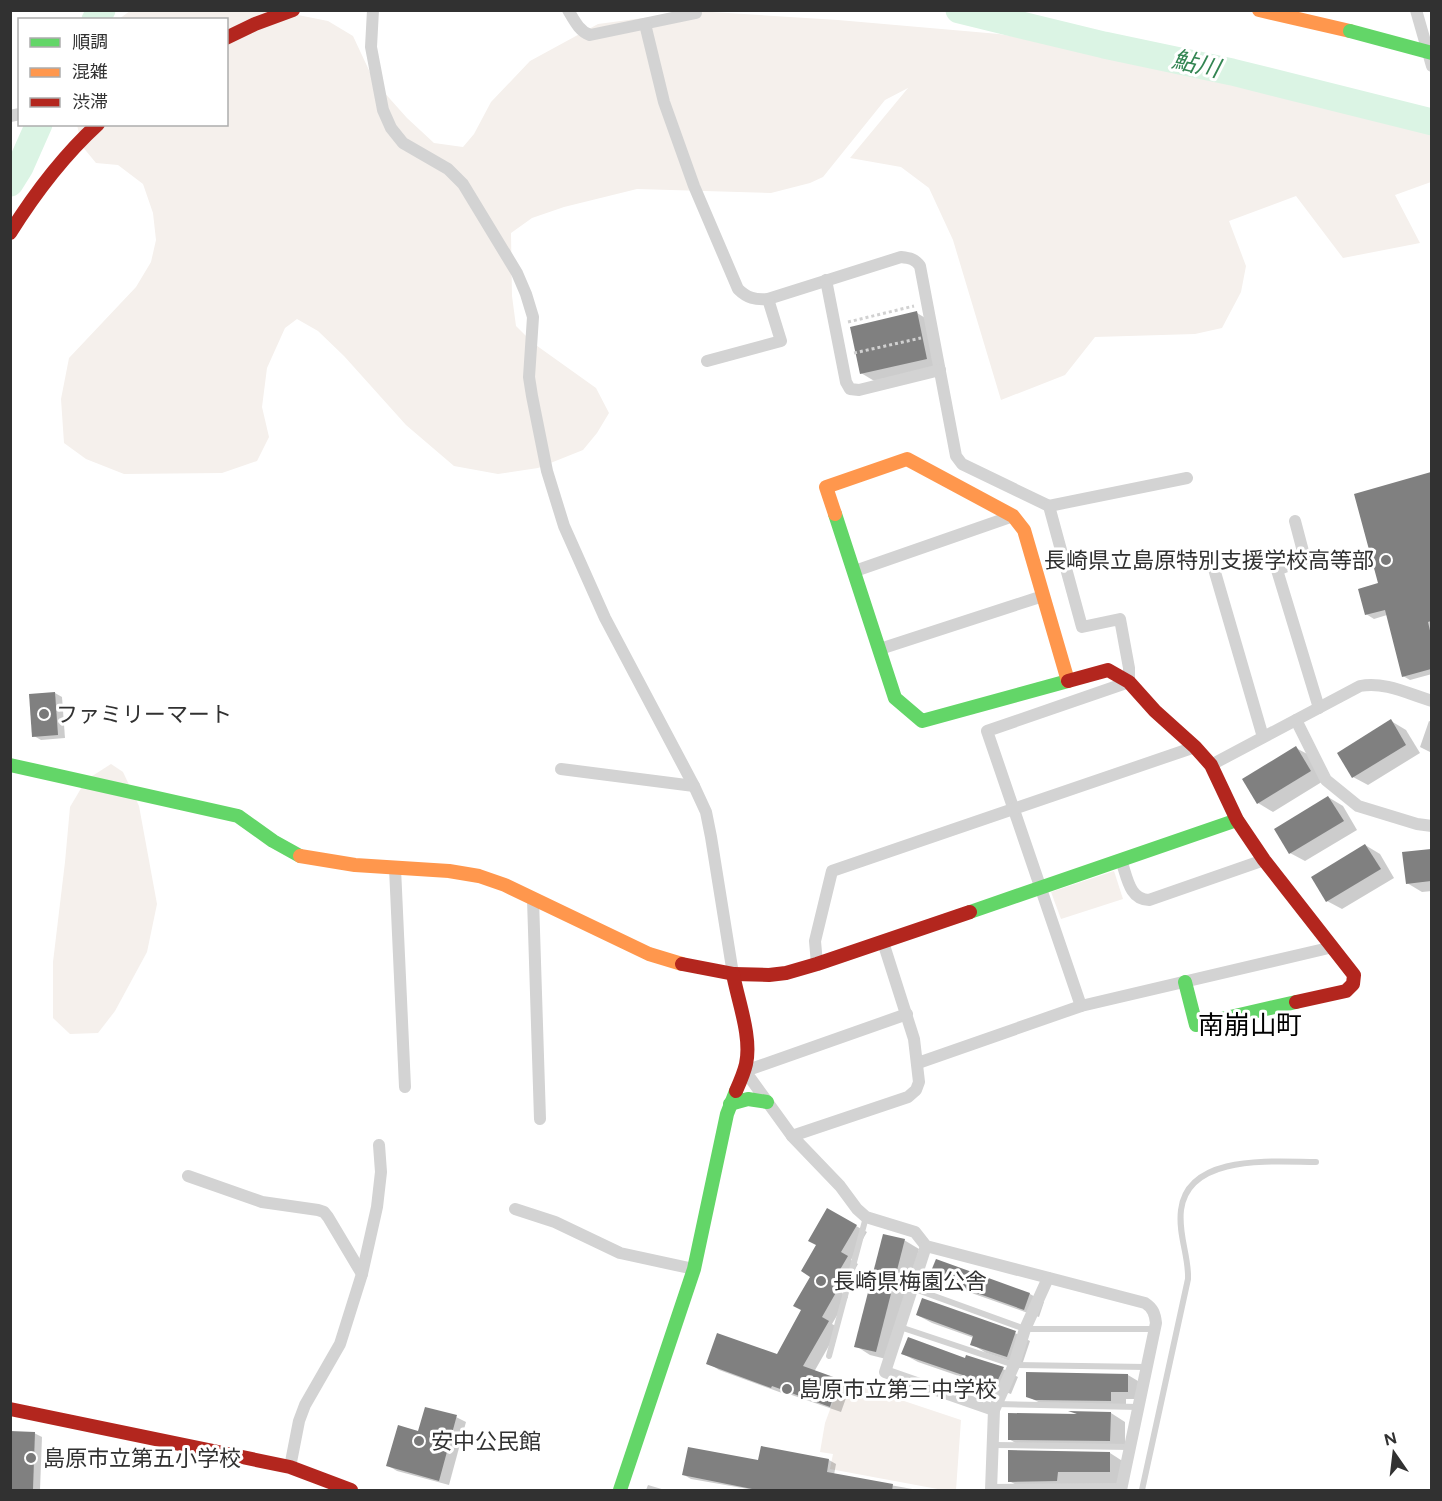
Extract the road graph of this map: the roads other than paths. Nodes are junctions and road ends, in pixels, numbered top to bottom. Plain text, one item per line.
1 (293, 10) edge
2 (373, 10) edge
3 (568, 10) edge
4 (1259, 10) edge
5 (1416, 10) edge
6 (696, 13) dead end
7 (645, 24) junction
8 (228, 37) edge
9 (1431, 53) edge
10 (1431, 66) edge
11 (96, 126) edge
12 (10, 233) edge
13 (826, 280) junction
14 (768, 299) junction
15 (707, 361) dead end
16 (940, 370) junction
17 (1187, 478) dead end
18 (1049, 506) junction
19 (1013, 516) junction
20 (1295, 521) dead end
21 (1212, 562) dead end
22 (855, 571) junction
23 (1043, 596) junction
24 (880, 649) junction
25 (1068, 681) junction
26 (1129, 682) junction
27 (1431, 701) edge
28 (1319, 708) junction
29 (1296, 720) junction
30 (1263, 737) junction
31 (1194, 747) junction
32 (10, 765) edge
33 (1211, 765) junction
34 (561, 769) dead end
35 (694, 786) junction
36 (1013, 809) junction
37 (1237, 819) junction
38 (1431, 826) edge
39 (1121, 860) junction
40 (1264, 860) junction
41 (395, 868) junction
42 (1041, 888) junction
43 (533, 899) junction
44 (883, 942) junction
45 (1333, 947) junction
46 (818, 964) junction
47 (733, 974) junction
48 (1185, 982) junction
49 (1081, 1006) junction
50 (907, 1014) junction
51 (918, 1063) junction
52 (745, 1071) junction
53 (405, 1087) dead end
54 (767, 1102) junction
55 (730, 1104) junction
56 (540, 1119) dead end
57 (792, 1136) junction
58 (379, 1145) dead end
59 (1316, 1162) dead end
60 (188, 1176) dead end
61 (515, 1209) dead end
62 (866, 1217) junction
63 (926, 1246) junction
64 (694, 1269) junction
65 (362, 1274) junction
66 (1048, 1278) junction
67 (912, 1288) junction
68 (900, 1327) junction
69 (1025, 1329) junction
70 (1155, 1329) junction
71 (829, 1356) dead end
72 (1014, 1365) junction
73 (1147, 1367) junction
74 (995, 1407) junction
75 (1139, 1407) junction
76 (10, 1409) edge
77 (993, 1445) junction
78 (1130, 1447) junction
79 (290, 1467) junction
80 (1122, 1488) edge
81 (991, 1489) edge
82 (351, 1491) edge
83 (620, 1491) edge
84 (1142, 1491) edge

1 - 8 main road
2 - 35 street
3 - 7 street
4 - 9 main road, bridge
5 - 10 street
6 - 7 street
7 - 14 street
11 - 12 main road
13 - 14 street
13 - 16 street
13 - 16 street
14 - 15 street
16 - 18 street
17 - 18 street
18 - 26 street
19 - 22 street
19 - 22 main road
19 - 23 main road
20 - 28 street
21 - 30 street
22 - 24 main road
23 - 24 street
23 - 25 main road
24 - 25 main road
25 - 26 main road
26 - 31 main road
26 - 36 street
27 - 28 street
28 - 29 street
29 - 30 street
29 - 38 street
30 - 33 street
31 - 33 main road
31 - 36 street
32 - 41 main road
33 - 37 main road
34 - 35 street
35 - 47 street
36 - 42 street
36 - 46 street
37 - 39 main road
37 - 40 main road
39 - 40 street
39 - 42 main road
40 - 45 main road
41 - 43 main road
41 - 53 street
42 - 44 main road
42 - 49 street
43 - 47 main road
43 - 56 street
44 - 46 main road
44 - 50 street
45 - 48 street
45 - 48 main road
46 - 47 main road
47 - 52 main road
48 - 49 street
49 - 51 street
50 - 51 street
50 - 52 street
51 - 57 street
52 - 54 street
52 - 55 main road
54 - 55 main road
54 - 57 street
55 - 64 main road
57 - 62 street
58 - 65 street
59 - 84 lane
60 - 65 street
61 - 64 street
62 - 63 street
62 - 71 lane
63 - 66 street
63 - 67 street
64 - 83 main road
65 - 79 street
66 - 69 street
66 - 70 street
67 - 68 street
67 - 69 lane
68 - 72 lane
68 - 74 street
69 - 70 lane
69 - 72 street
70 - 73 street
72 - 73 lane
72 - 74 street
73 - 75 street
74 - 75 lane
74 - 77 street
75 - 78 street
76 - 79 main road
77 - 78 lane
77 - 81 street
78 - 80 street
79 - 82 main road
80 - 81 lane

